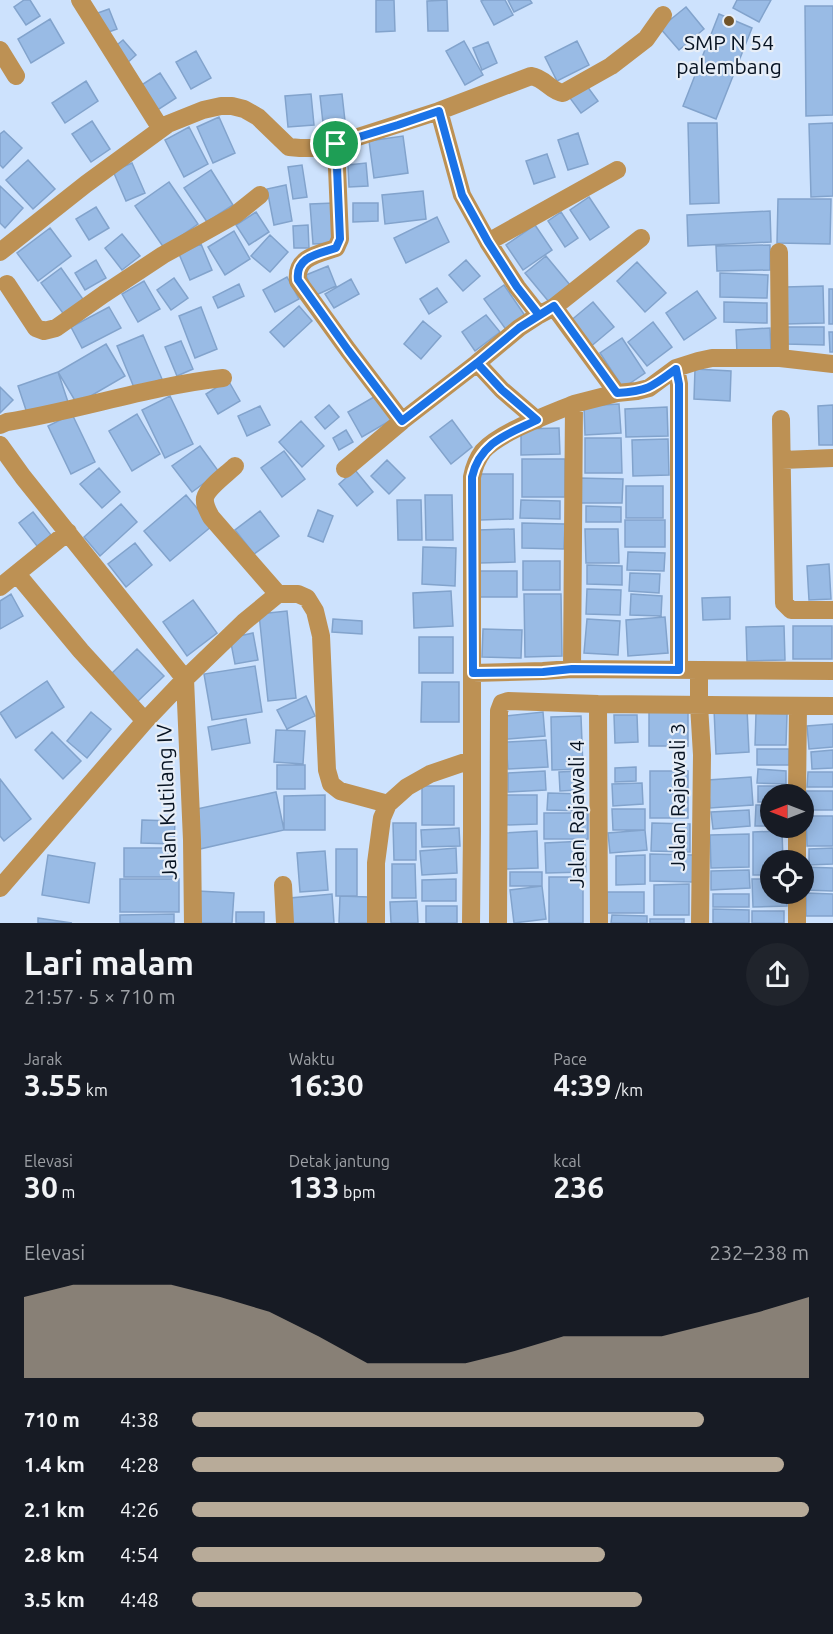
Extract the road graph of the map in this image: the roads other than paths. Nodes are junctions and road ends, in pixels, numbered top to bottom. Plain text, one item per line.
1 (80, 0) edge
2 (663, 15) dead end
3 (0, 50) edge
4 (16, 76) dead end
5 (439, 111) junction
6 (161, 129) junction
7 (336, 144) junction
8 (617, 170) dead end
9 (260, 195) dead end
10 (641, 238) dead end
11 (488, 242) junction
12 (0, 252) edge
13 (779, 252) dead end
14 (2, 282) edge
15 (546, 311) junction
16 (780, 358) junction
17 (477, 363) junction
18 (833, 364) edge
19 (676, 369) junction
20 (223, 378) dead end
21 (617, 393) junction
22 (574, 404) junction
23 (781, 418) dead end
24 (537, 420) junction
25 (402, 421) junction
26 (0, 425) edge
27 (0, 445) edge
28 (833, 458) edge
29 (782, 460) junction
30 (236, 466) dead end
31 (345, 469) dead end
32 (68, 532) junction
33 (17, 574) junction
34 (0, 587) edge
35 (278, 594) junction
36 (833, 610) edge
37 (572, 669) junction
38 (679, 670) junction
39 (699, 670) junction
40 (833, 671) edge
41 (473, 673) junction
42 (185, 679) junction
43 (598, 704) junction
44 (699, 705) junction
45 (798, 706) junction
46 (833, 706) edge
47 (145, 721) junction
48 (471, 760) junction
49 (797, 784) edge
50 (388, 804) junction
51 (283, 885) dead end
52 (0, 888) edge
53 (797, 904) edge
54 (193, 923) edge
55 (285, 923) edge
56 (376, 923) edge
57 (471, 923) edge
58 (498, 923) edge
59 (599, 923) edge
60 (700, 923) edge
61 (797, 923) edge

1 - 6 street
2 - 5 street
3 - 4 street
5 - 7 street
5 - 11 street
6 - 7 street
6 - 12 street
7 - 25 street
8 - 11 street
9 - 14 street
10 - 15 street
11 - 15 street
13 - 16 street
15 - 17 street
15 - 21 street
16 - 18 street
16 - 19 street
17 - 24 street
17 - 25 street
19 - 21 street
19 - 38 street
20 - 26 street
21 - 22 street
22 - 24 street
22 - 37 street
23 - 29 street
24 - 41 street
25 - 31 street
27 - 32 street
28 - 29 street
29 - 36 street
30 - 35 street
32 - 33 street
32 - 42 street
33 - 34 street
33 - 47 street
35 - 42 street
35 - 50 street
37 - 38 street
37 - 41 street
38 - 39 street
39 - 40 street
39 - 44 street, Jalan Rajawali 3
41 - 48 street
42 - 47 street
42 - 54 street, Jalan Kutilang IV
43 - 44 street
43 - 58 street
43 - 59 street, Jalan Rajawali 4
44 - 45 street
44 - 60 street, Jalan Rajawali 3
45 - 46 street
45 - 49 street
47 - 52 street
48 - 50 street
48 - 57 street
50 - 56 street
51 - 55 street
53 - 61 street

